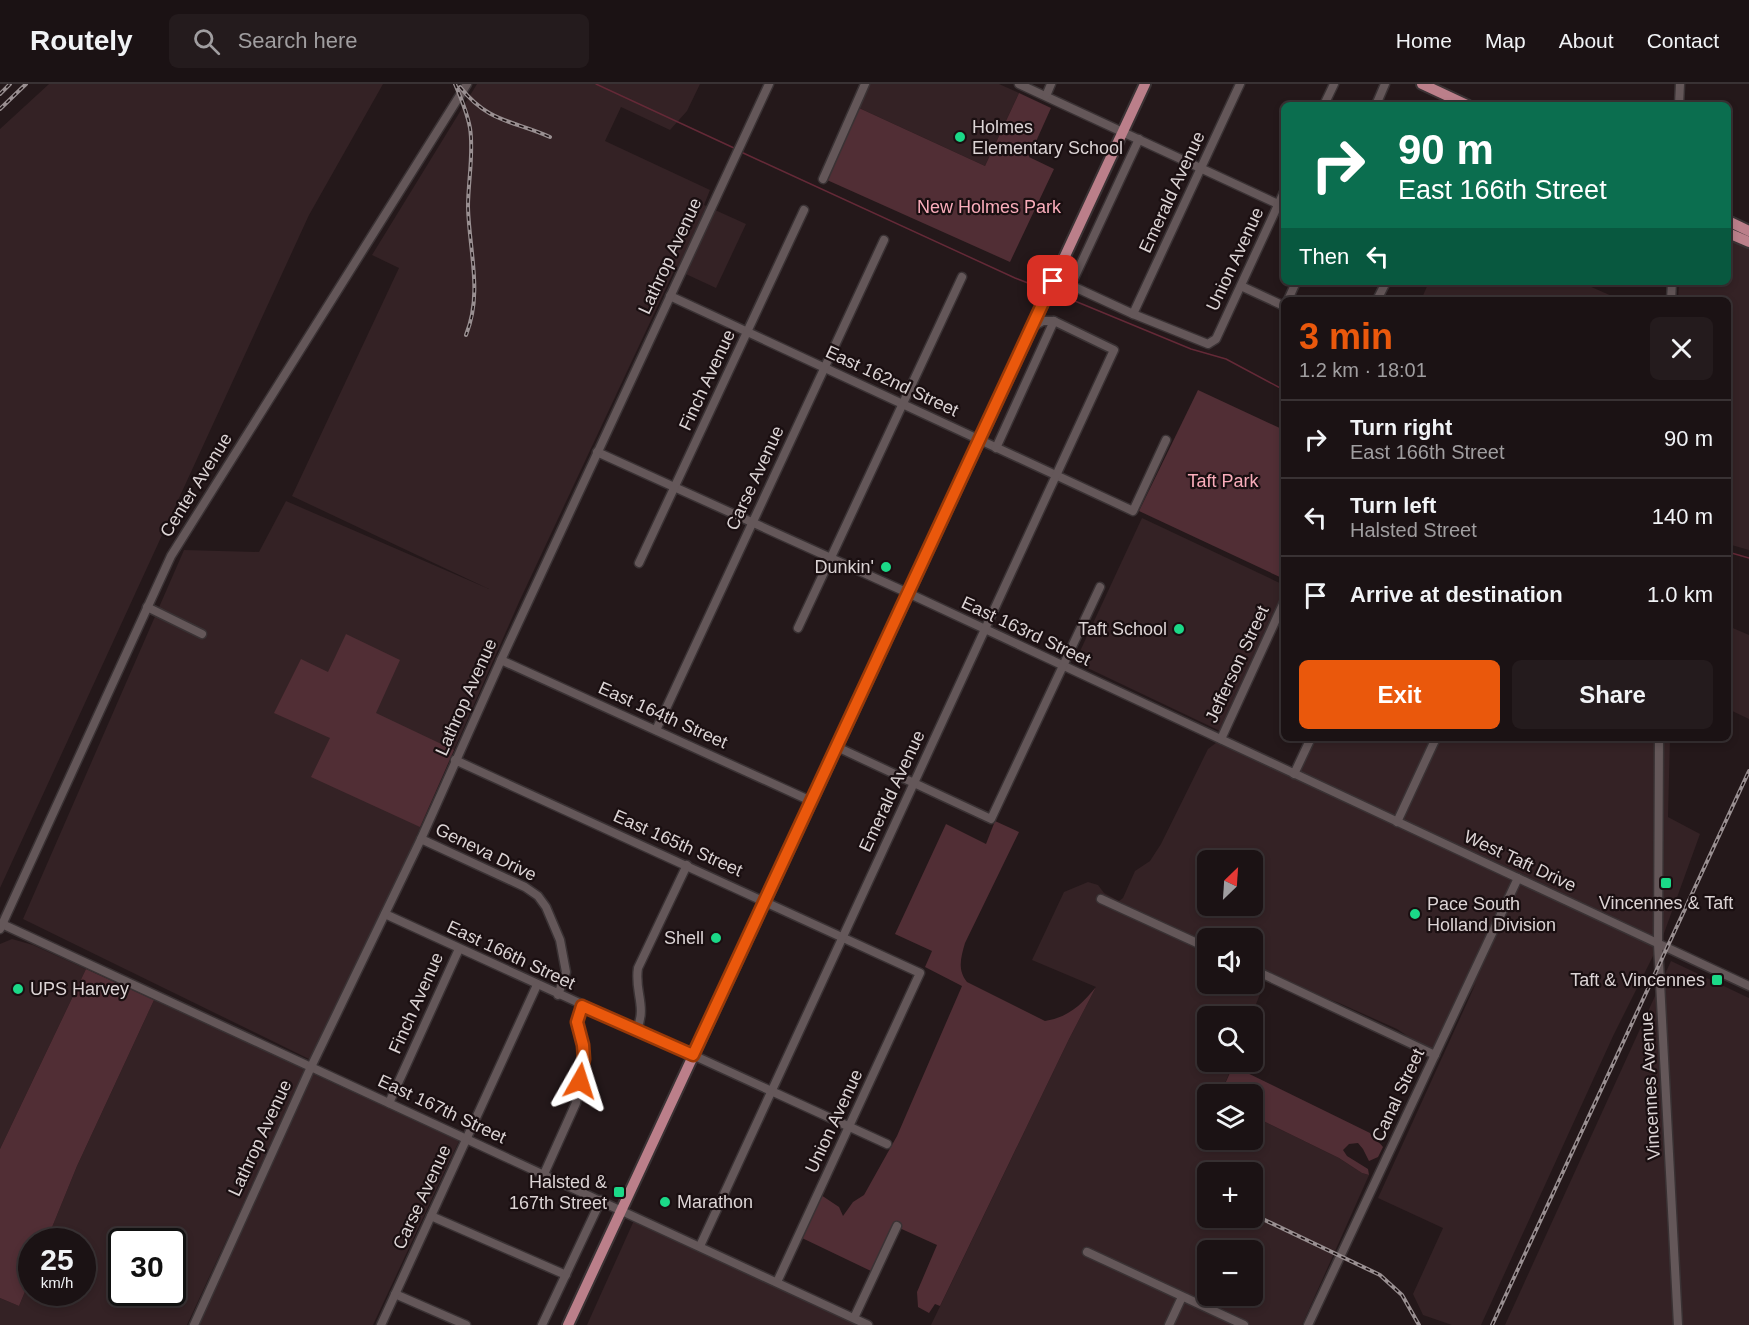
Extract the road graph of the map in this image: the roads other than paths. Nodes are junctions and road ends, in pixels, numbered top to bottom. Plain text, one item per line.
1 (467, 84) edge
2 (769, 84) edge
3 (865, 84) edge
4 (1019, 84) edge
5 (1051, 84) edge
6 (1145, 84) edge
7 (1240, 84) edge
8 (1334, 84) edge
9 (1385, 84) edge
10 (1422, 84) edge
11 (1680, 84) edge
12 (1046, 96) junction
13 (1325, 102) edge
14 (1377, 102) edge
15 (1461, 102) edge
16 (1679, 102) edge
17 (1122, 132) junction
18 (1138, 139) junction
19 (1201, 168) junction
20 (823, 179) dead end
21 (1281, 198) edge
22 (1278, 204) junction
23 (804, 210) dead end
24 (1731, 222) edge
25 (1749, 231) edge
26 (1731, 233) edge
27 (884, 240) dead end
28 (1749, 242) edge
29 (962, 278) dead end
30 (1054, 278) junction
31 (1071, 285) junction
32 (1240, 286) junction
33 (670, 296) junction
34 (1044, 300) junction
35 (1281, 305) edge
36 (1133, 314) junction
37 (1054, 321) junction
38 (1032, 327) junction
39 (747, 332) junction
40 (825, 368) junction
41 (903, 404) junction
42 (979, 440) junction
43 (1166, 440) dead end
44 (996, 448) junction
45 (597, 452) junction
46 (1057, 476) junction
47 (675, 487) junction
48 (753, 523) junction
49 (831, 558) junction
50 (639, 563) dead end
51 (1100, 587) dead end
52 (908, 593) junction
53 (147, 607) junction
54 (1281, 609) edge
55 (798, 628) dead end
56 (985, 630) junction
57 (202, 634) dead end
58 (501, 660) junction
59 (1063, 666) junction
60 (656, 730) junction
61 (1221, 739) junction
62 (1310, 741) edge
63 (1435, 741) edge
64 (1659, 741) edge
65 (837, 747) junction
66 (455, 760) junction
67 (1294, 774) junction
68 (914, 783) junction
69 (811, 801) junction
70 (1397, 822) junction
71 (420, 838) junction
72 (1440, 842) joint
73 (687, 865) junction
74 (1518, 878) junction
75 (1101, 899) dead end
76 (765, 901) junction
77 (385, 914) junction
78 (1, 926) edge
79 (843, 937) junction
80 (1197, 943) edge
81 (1658, 944) junction
82 (459, 949) junction
83 (920, 973) joint
84 (1263, 974) edge
85 (537, 985) junction
86 (1749, 986) edge
87 (558, 995) junction
88 (582, 1006) junction
89 (637, 1029) junction
90 (693, 1055) junction
91 (1435, 1055) junction
92 (311, 1067) junction
93 (771, 1091) junction
94 (389, 1104) junction
95 (850, 1127) junction
96 (467, 1139) junction
97 (887, 1144) dead end
98 (544, 1174) junction
99 (601, 1200) junction
100 (621, 1209) junction
101 (431, 1216) junction
102 (897, 1226) dead end
103 (700, 1246) junction
104 (1087, 1252) dead end
105 (566, 1275) junction
106 (777, 1282) junction
107 (395, 1294) junction
108 (1182, 1297) junction
109 (854, 1318) junction
110 (194, 1325) edge
111 (381, 1325) edge
112 (466, 1325) edge
113 (542, 1325) edge
114 (568, 1325) edge
115 (868, 1325) edge
116 (1169, 1325) edge
117 (1244, 1325) edge
118 (1308, 1325) edge
119 (1678, 1325) edge

1 - 53 street, Center Avenue
2 - 33 street, Lathrop Avenue
3 - 20 street
4 - 12 street
5 - 12 street
6 - 17 main road
7 - 19 street, Emerald Avenue
8 - 13 street
9 - 14 street
10 - 15 main road
11 - 16 street
12 - 17 street
17 - 18 street
17 - 30 main road
18 - 19 street
18 - 31 street
19 - 22 street
19 - 36 street, Emerald Avenue
21 - 22 street, Union Avenue
22 - 32 street, Union Avenue
23 - 39 street, Finch Avenue
24 - 25 main road
26 - 28 main road
27 - 40 street, Carse Avenue
29 - 41 street
30 - 31 street
30 - 34 main road
31 - 36 street
32 - 35 street
32 - 36 street, Union Avenue
33 - 39 street, East 162nd Street
33 - 45 street, Lathrop Avenue
34 - 37 street
34 - 38 main road
37 - 38 street
37 - 44 street
37 - 46 street, Emerald Avenue
38 - 42 main road
39 - 40 street, East 162nd Street
39 - 47 street, Finch Avenue
40 - 41 street, East 162nd Street
40 - 48 street, Carse Avenue
41 - 42 street, East 162nd Street
41 - 49 street
42 - 44 street, East 162nd Street
42 - 52 main road
43 - 46 street, East 162nd Street
44 - 46 street, East 162nd Street
45 - 47 street, East 163rd Street
45 - 58 street, Lathrop Avenue
46 - 56 street, Emerald Avenue
47 - 48 street, East 163rd Street
47 - 50 street, Finch Avenue
48 - 49 street, East 163rd Street
48 - 60 street, Carse Avenue
49 - 52 street, East 163rd Street
49 - 55 street
51 - 59 street
52 - 56 street, East 163rd Street
52 - 65 main road
53 - 57 street
53 - 78 street, Center Avenue
54 - 61 street, Jefferson Street
56 - 59 street, East 163rd Street
56 - 68 street, Emerald Avenue
58 - 60 street, East 164th Street
58 - 66 street, Lathrop Avenue
59 - 61 street, East 163rd Street
59 - 68 street
60 - 69 street, East 164th Street
61 - 67 street, East 163rd Street
62 - 67 street
63 - 70 street
64 - 81 street, Vincennes Avenue
65 - 68 street
65 - 69 main road
66 - 71 street, Lathrop Avenue
66 - 73 street, East 165th Street
67 - 70 street, East 163rd Street
68 - 79 street, Emerald Avenue
69 - 76 main road
70 - 72 street, East 163rd Street
71 - 77 street, Lathrop Avenue
71 - 87 street, Geneva Drive
72 - 74 street, West Taft Drive
73 - 76 street, East 165th Street
73 - 89 street
74 - 81 street, West Taft Drive
74 - 91 street, Canal Street
75 - 80 street
76 - 79 street, East 165th Street
76 - 90 main road
77 - 82 street, East 166th Street
77 - 92 street, Lathrop Avenue
78 - 92 street, East 167th Street
79 - 83 street, East 165th Street
79 - 93 street, Emerald Avenue
81 - 86 street, West Taft Drive
81 - 119 street, Vincennes Avenue
82 - 85 street, East 166th Street
82 - 94 street, Finch Avenue
83 - 95 street, Union Avenue
84 - 91 street
85 - 87 street, East 166th Street
85 - 96 street, Carse Avenue
87 - 88 street, East 166th Street
88 - 89 street, East 166th Street
88 - 98 street
89 - 90 street, East 166th Street
90 - 93 street, East 166th Street
90 - 100 main road
91 - 118 street, Canal Street
92 - 94 street, East 167th Street
92 - 110 street, Lathrop Avenue
93 - 95 street, East 166th Street
93 - 103 street, Emerald Avenue
94 - 96 street, East 167th Street
95 - 97 street, East 166th Street
95 - 106 street, Union Avenue
96 - 98 street, East 167th Street
96 - 101 street, Carse Avenue
98 - 99 street, East 167th Street
99 - 100 street, East 167th Street
99 - 105 street
100 - 103 street, East 167th Street
100 - 114 main road
101 - 105 street
101 - 107 street, Carse Avenue
102 - 109 street
103 - 106 street, East 167th Street
104 - 108 street
105 - 113 street
106 - 109 street, East 167th Street
107 - 111 street, Carse Avenue
107 - 112 street
108 - 116 street
108 - 117 street
109 - 115 street, East 167th Street

